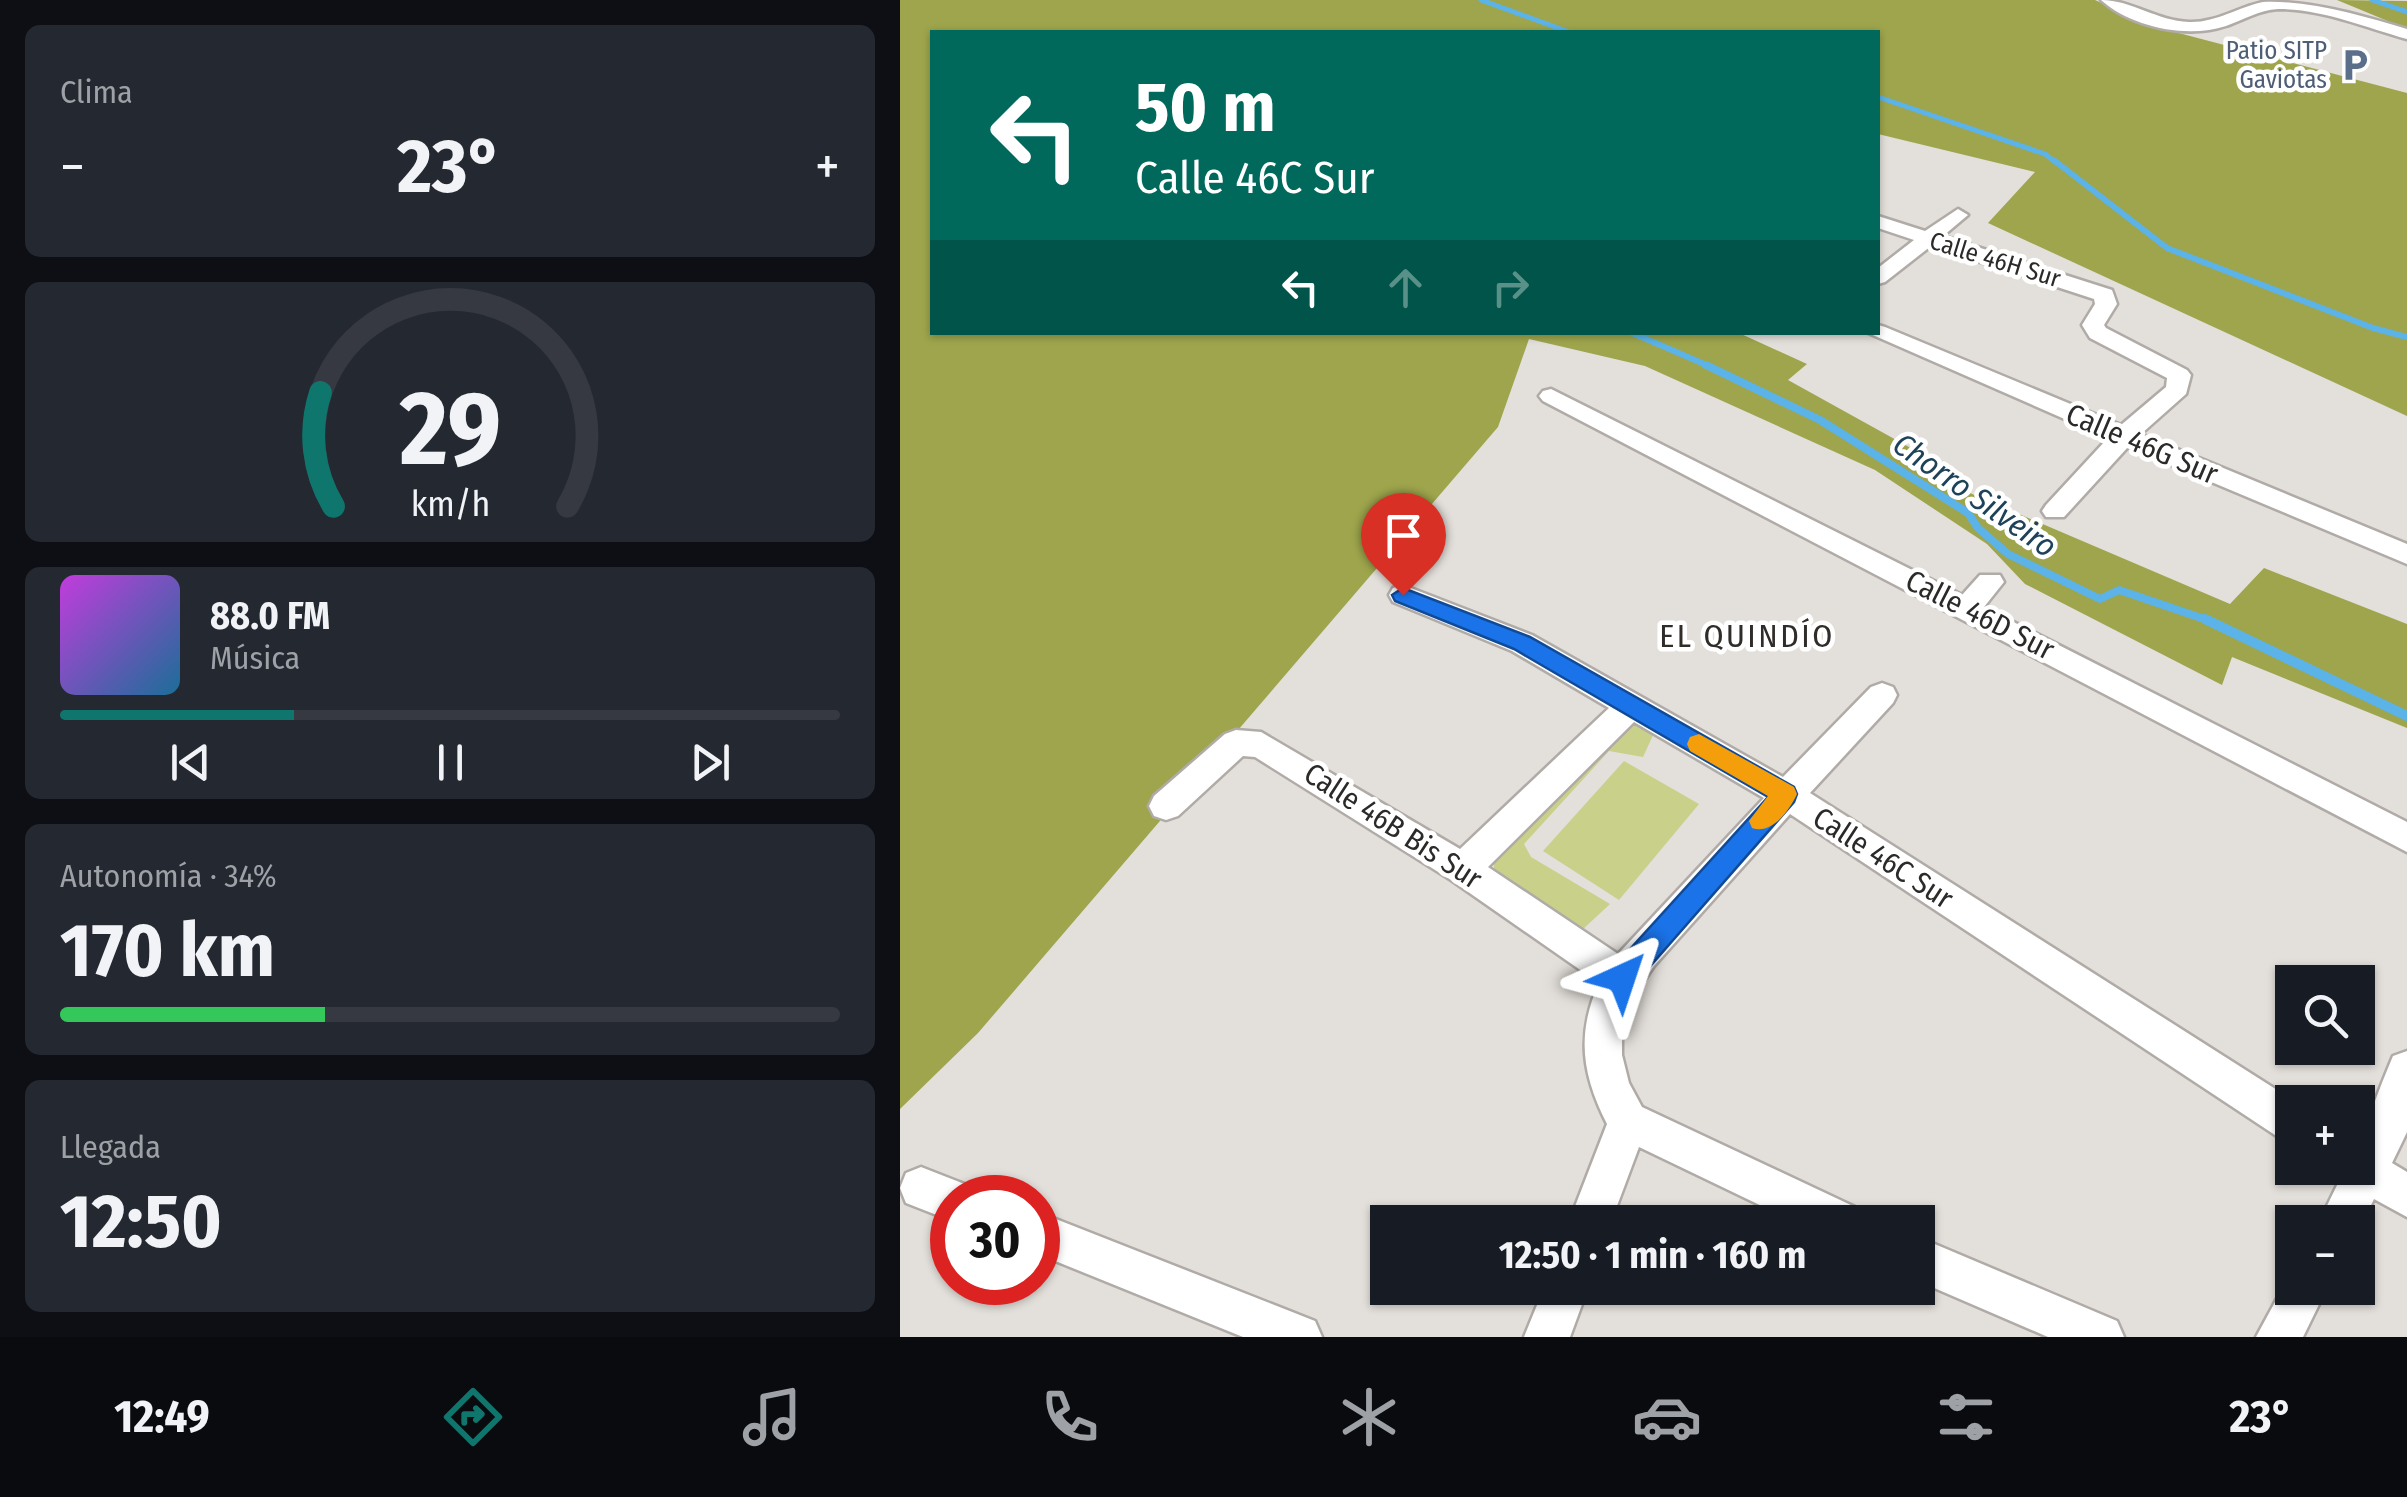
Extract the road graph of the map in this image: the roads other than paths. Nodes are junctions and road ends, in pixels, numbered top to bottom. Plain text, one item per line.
1 (2108, 0) edge
2 (2407, 34) edge
3 (1958, 215) dead end
4 (1880, 223) edge
5 (1924, 239) junction
6 (1880, 276) edge
7 (1880, 334) edge
8 (1551, 396) dead end
9 (2124, 436) junction
10 (2055, 511) dead end
11 (2407, 555) edge
12 (1990, 582) dead end
13 (1403, 595) dead end
14 (1967, 608) junction
15 (1882, 695) dead end
16 (1632, 705) junction
17 (1785, 794) junction
18 (1166, 806) dead end
19 (2407, 838) edge
20 (1463, 869) junction
21 (1622, 978) junction
22 (2407, 1070) edge
23 (2275, 1112) edge
24 (1628, 1121) junction
25 (2375, 1147) edge
26 (2375, 1176) edge
27 (2407, 1196) edge
28 (1596, 1205) edge
29 (1804, 1205) edge
30 (1060, 1243) edge
31 (1935, 1267) edge
32 (1560, 1305) edge
33 (2297, 1305) edge
34 (1299, 1337) edge
35 (1548, 1337) edge
36 (2101, 1337) edge
37 (2279, 1337) edge

1 - 2 street
3 - 5 street
4 - 5 street, Calle 46H Sur
5 - 6 street
5 - 9 street, Calle 46H Sur
7 - 9 street, Calle 46G Sur
8 - 14 street, Calle 46D Sur
9 - 10 street
9 - 11 street, Calle 46G Sur
12 - 14 street
13 - 16 street, Calle 46C Sur
14 - 19 street, Calle 46D Sur
15 - 17 street
16 - 17 street, Calle 46C Sur
16 - 20 street
17 - 21 street
17 - 23 street, Calle 46C Sur
18 - 20 street, Calle 46B Bis Sur
20 - 21 street, Calle 46B Bis Sur
21 - 24 street
22 - 25 street
24 - 28 street
24 - 29 street
26 - 27 street
30 - 34 street
31 - 36 street
32 - 35 street
33 - 37 street

